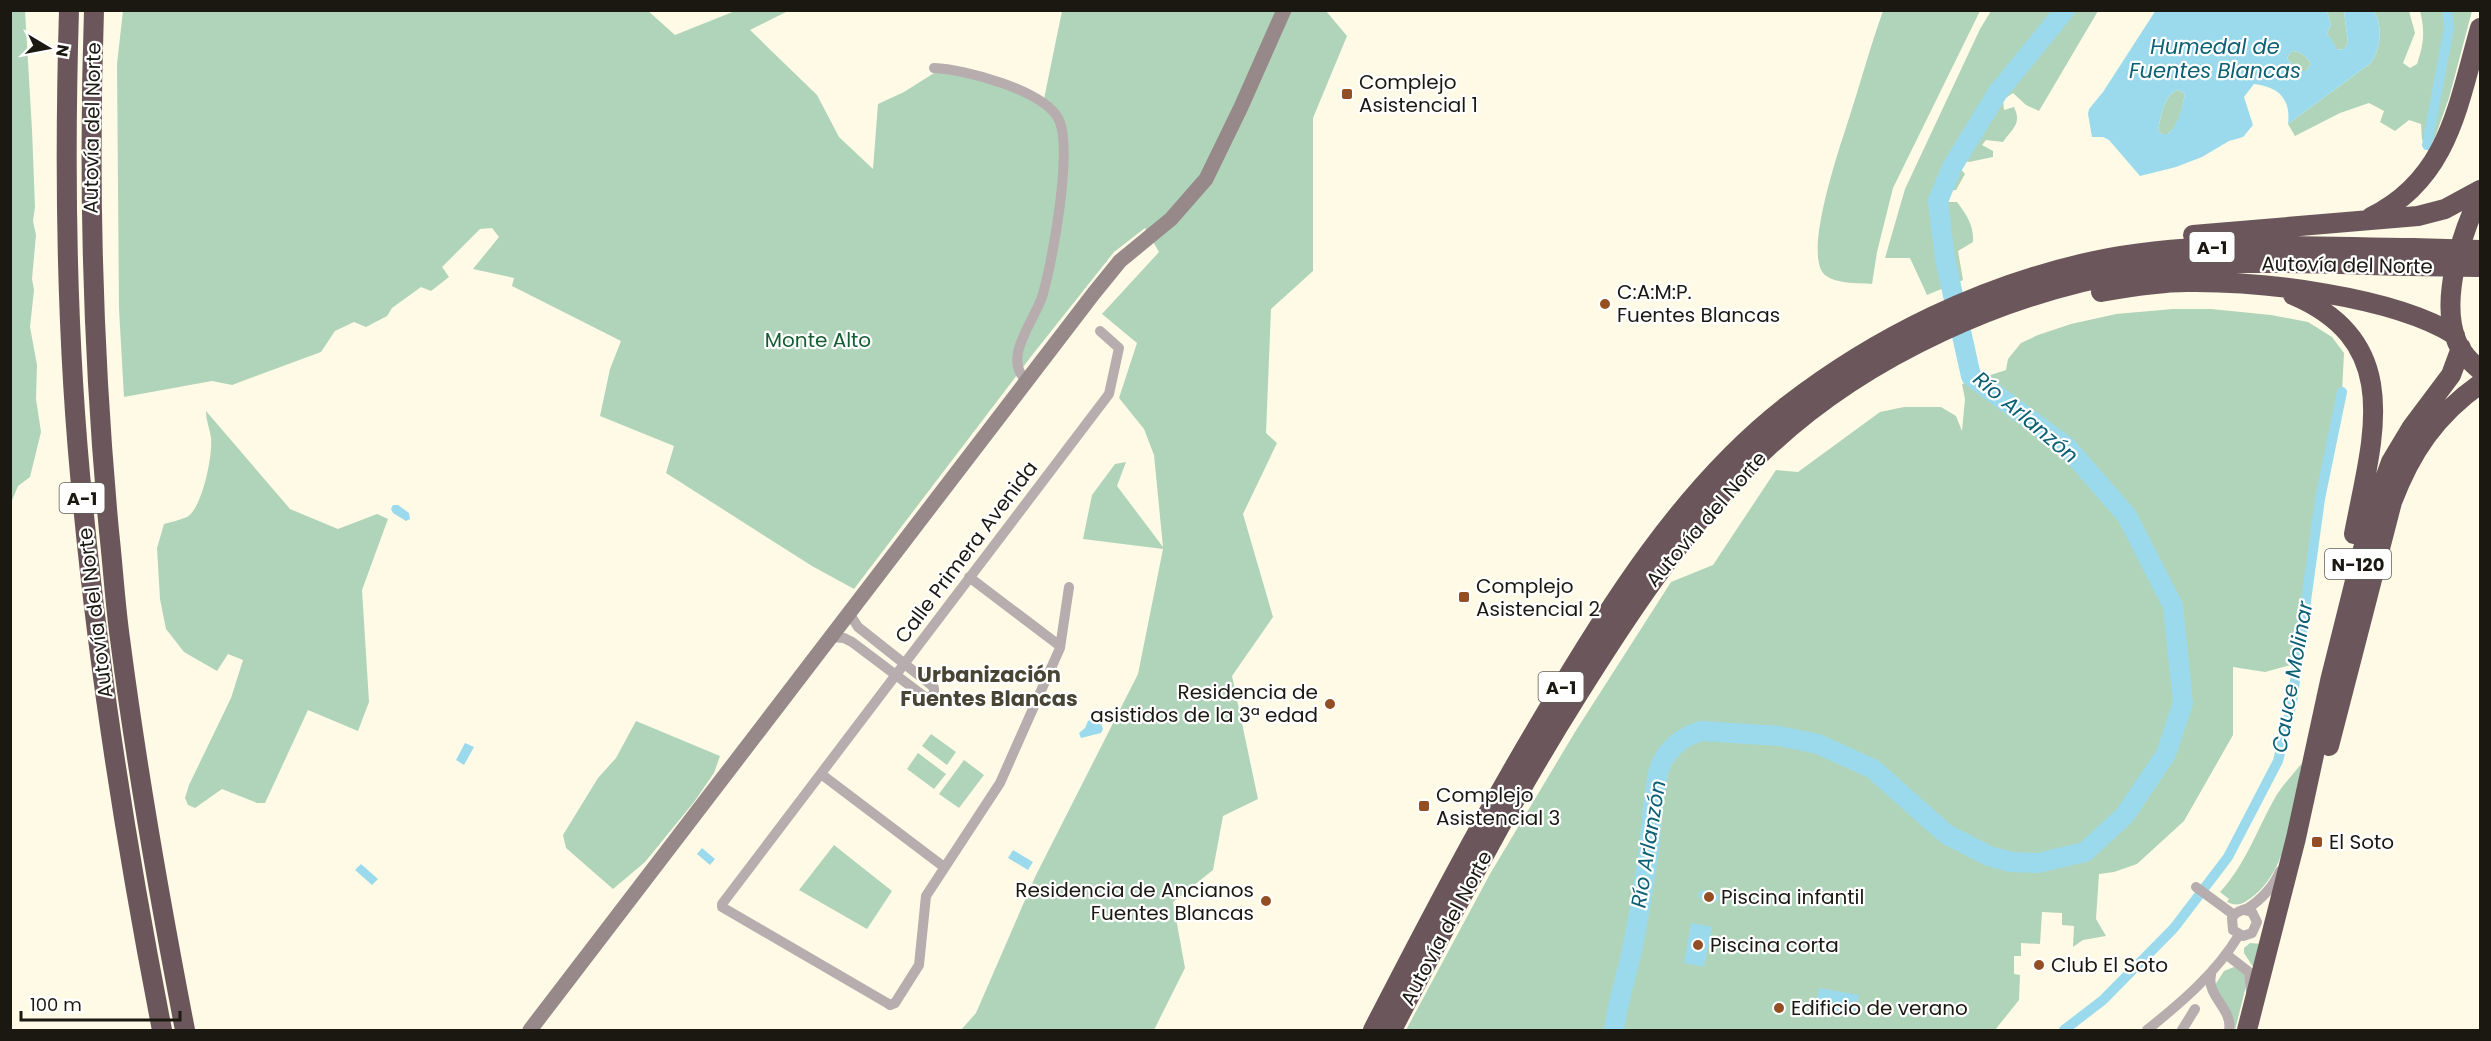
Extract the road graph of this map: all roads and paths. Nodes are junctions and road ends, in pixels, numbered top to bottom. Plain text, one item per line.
1 (69, 10) edge
2 (94, 10) edge
3 (1284, 10) edge
4 (2481, 28) edge
5 (934, 68) dead end
6 (2481, 190) edge
7 (2481, 195) edge
8 (2350, 223) junction
9 (2480, 262) edge
10 (2258, 286) junction
11 (2018, 293) junction
12 (1100, 331) dead end
13 (2458, 342) junction
14 (1888, 350) junction
15 (2481, 370) edge
16 (1026, 380) junction
17 (2481, 384) edge
18 (969, 577) junction
19 (1069, 587) dead end
20 (849, 613) junction
21 (830, 637) junction
22 (1060, 646) junction
23 (2337, 649) junction
24 (904, 664) junction
25 (896, 675) junction
26 (821, 774) junction
27 (2304, 800) junction
28 (2299, 866) junction
29 (944, 867) junction
30 (2196, 887) dead end
31 (2239, 912) junction
32 (164, 920) junction
33 (2271, 934) junction
34 (2244, 935) junction
35 (2228, 955) junction
36 (2211, 975) junction
37 (2199, 985) junction
38 (2211, 987) junction
39 (2195, 1009) dead end
40 (162, 1030) edge
41 (185, 1030) edge
42 (193, 1030) edge
43 (530, 1030) edge
44 (1373, 1030) edge
45 (1392, 1030) edge
46 (2148, 1030) edge
47 (2182, 1030) edge
48 (2229, 1030) edge
49 (2242, 1030) edge
50 (2247, 1030) edge
51 (2258, 1030) edge

1 - 40 highway, Autovía del Norte / A-1
2 - 32 highway, Autovía del Norte / A-1
3 - 16 main road
4 - 8 highway
5 - 16 street
6 - 8 highway
7 - 13 highway, N-120
8 - 11 highway
9 - 11 highway, Autovía del Norte / A-1, bridge
10 - 11 highway
10 - 13 highway
10 - 23 highway
11 - 14 highway
11 - 14 highway
12 - 18 street, Calle Primera Avenida
13 - 15 highway
13 - 23 highway, N-120
14 - 44 highway, Autovía del Norte / A-1
14 - 45 highway, Autovía del Norte / A-1
16 - 20 main road
17 - 28 highway, N-120
18 - 22 street
18 - 24 street, Calle Primera Avenida
19 - 22 street
20 - 21 main road
20 - 24 street
21 - 25 street
21 - 43 main road
22 - 29 street
23 - 27 highway, N-120
24 - 25 street, Calle Primera Avenida
24 - 25 street
25 - 26 street, Calle Primera Avenida
26 - 29 street
26 - 29 street, Calle Primera Avenida
27 - 31 street
27 - 33 highway, N-120
28 - 33 street
28 - 51 highway, N-120
30 - 31 street
31 - 34 street
31 - 34 street
32 - 41 highway, Autovía del Norte
32 - 42 highway, A-1
33 - 34 street
33 - 50 highway, N-120
34 - 35 street
35 - 36 street
35 - 49 street
36 - 37 street
36 - 38 street
37 - 38 street
37 - 46 street
38 - 48 street
39 - 47 street

